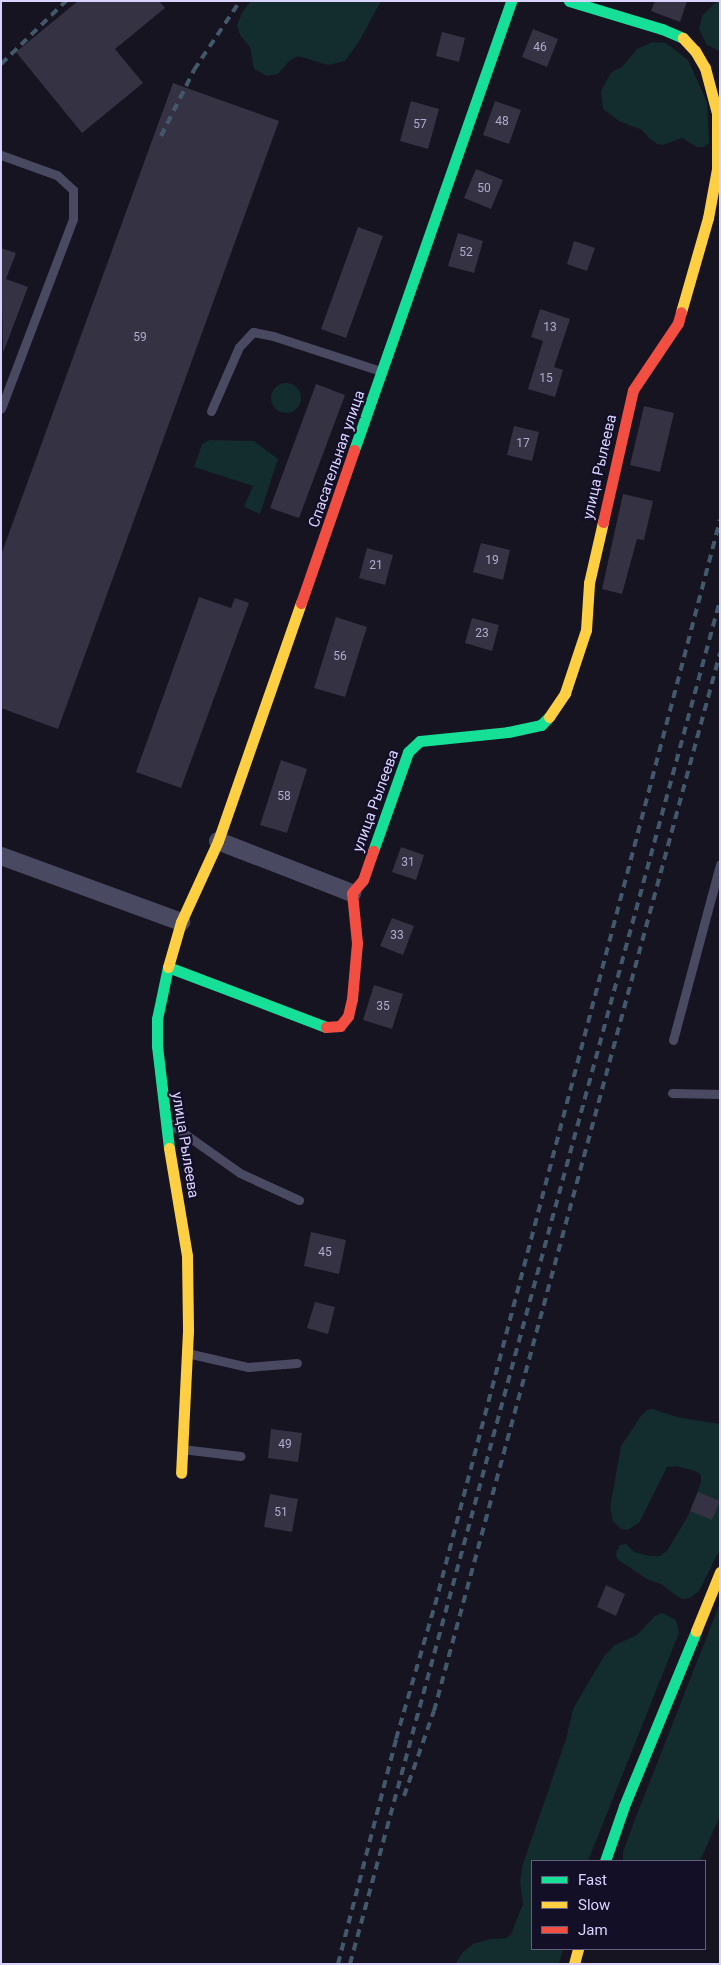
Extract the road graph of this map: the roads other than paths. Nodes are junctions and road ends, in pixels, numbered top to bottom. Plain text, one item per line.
1 (511, 1) edge
2 (569, 1) edge
3 (1, 154) edge
4 (383, 372) junction
5 (1, 409) edge
6 (211, 411) dead end
7 (218, 841) junction
8 (1, 856) edge
9 (720, 864) edge
10 (352, 892) junction
11 (181, 922) junction
12 (168, 967) junction
13 (673, 1040) dead end
14 (672, 1093) dead end
15 (720, 1094) edge
16 (164, 1119) junction
17 (299, 1200) dead end
18 (187, 1353) junction
19 (297, 1363) dead end
20 (182, 1449) junction
21 (242, 1456) dead end
22 (182, 1473) dead end
23 (720, 1572) edge
24 (605, 1860) edge
25 (578, 1950) edge
26 (574, 1964) edge

1 - 4 street, Спасательная улица
2 - 10 street, улица Рылеева
3 - 5 lane
4 - 6 lane
4 - 7 street, Спасательная улица
7 - 10 street
7 - 11 street, Спасательная улица
8 - 11 street
9 - 13 lane
10 - 12 street
11 - 12 street, улица Рылеева
12 - 16 street, улица Рылеева
14 - 15 lane
16 - 17 lane
16 - 18 street, улица Рылеева
18 - 19 lane
18 - 20 street, улица Рылеева
20 - 21 lane
20 - 22 street, улица Рылеева
23 - 24 street
25 - 26 street

